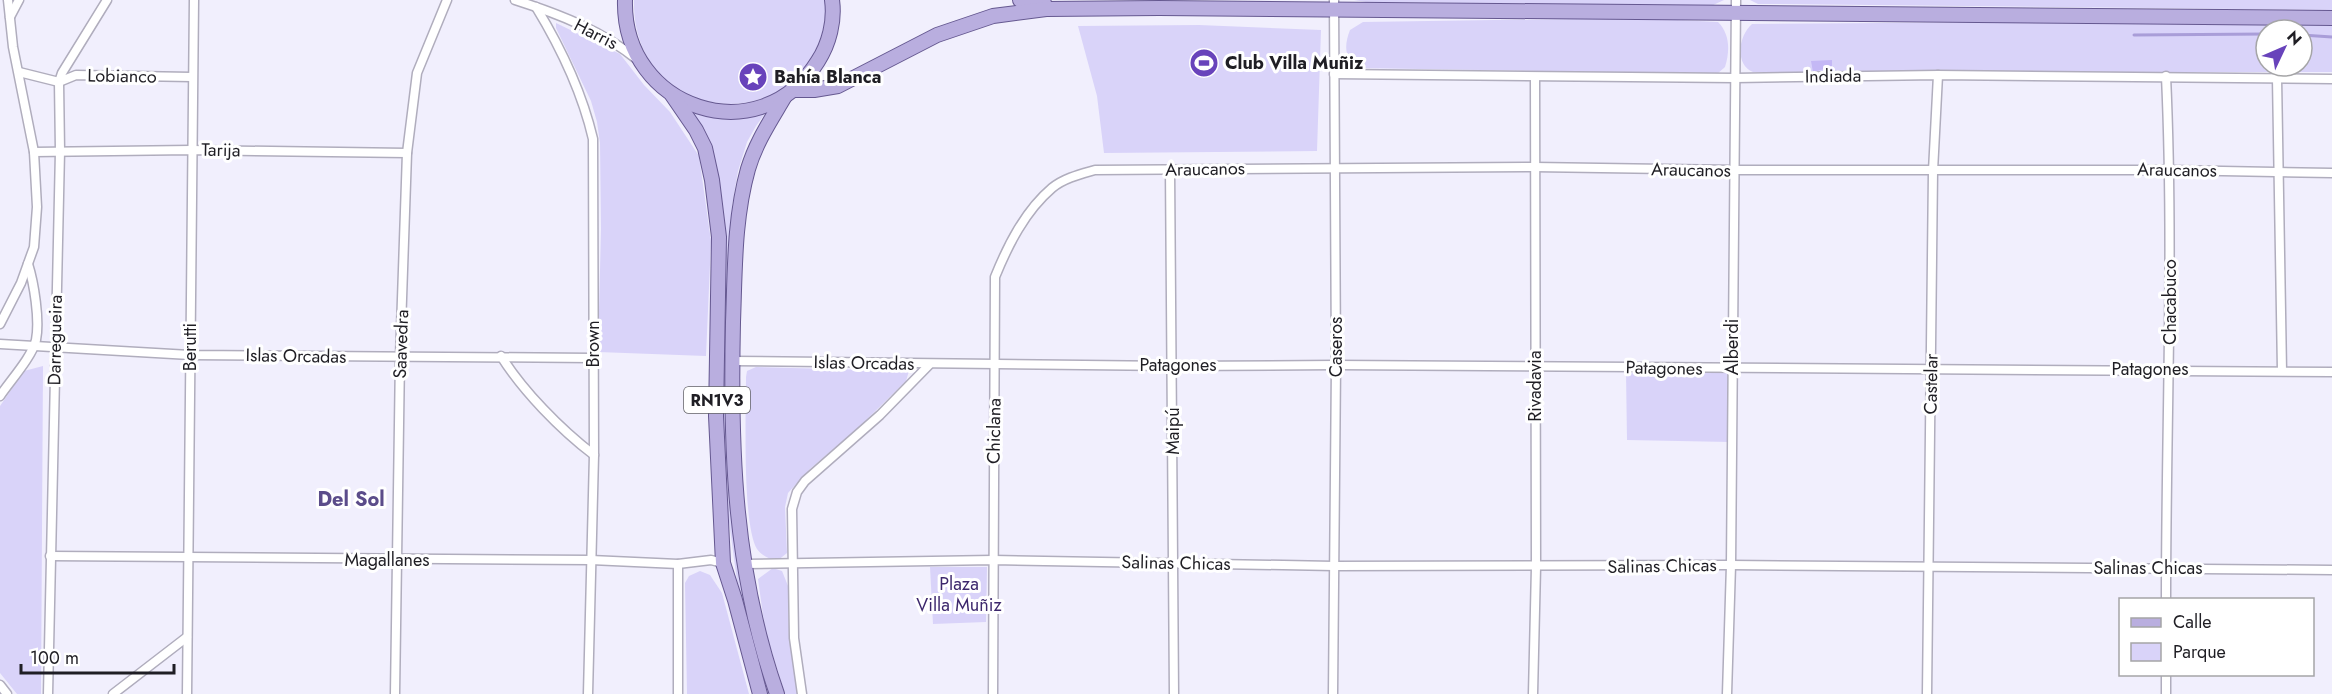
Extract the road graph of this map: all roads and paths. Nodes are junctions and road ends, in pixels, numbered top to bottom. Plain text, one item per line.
1 (8, 0) edge
2 (19, 0) edge
3 (107, 0) edge
4 (194, 0) edge
5 (447, 0) edge
6 (515, 0) edge
7 (625, 0) edge
8 (832, 0) edge
9 (1021, 0) edge
10 (1159, 4) edge
11 (1334, 5) edge
12 (536, 7) junction
13 (1736, 7) edge
14 (1091, 8) junction
15 (10, 17) junction
16 (2332, 18) edge
17 (639, 61) junction
18 (19, 72) junction
19 (1334, 74) junction
20 (1938, 75) junction
21 (2166, 76) junction
22 (192, 77) junction
23 (1535, 77) junction
24 (1735, 78) junction
25 (2254, 78) edge
26 (2277, 78) joint
27 (2332, 79) edge
28 (59, 82) junction
29 (789, 93) junction
30 (672, 95) junction
31 (191, 150) junction
32 (60, 151) junction
33 (34, 152) junction
34 (407, 153) junction
35 (1333, 167) junction
36 (1534, 167) junction
37 (1170, 169) junction
38 (2170, 170) junction
39 (1734, 171) junction
40 (1933, 171) junction
41 (2279, 172) junction
42 (2332, 173) edge
43 (1053, 187) joint
44 (27, 264) junction
45 (0, 324) edge
46 (0, 344) edge
47 (33, 348) junction
48 (54, 349) junction
49 (190, 355) junction
50 (501, 356) junction
51 (400, 357) junction
52 (593, 358) junction
53 (732, 361) junction
54 (995, 362) junction
55 (929, 364) junction
56 (1336, 365) junction
57 (1173, 366) junction
58 (1534, 366) junction
59 (1732, 369) junction
60 (1931, 369) junction
61 (2170, 369) junction
62 (2282, 371) junction
63 (2332, 372) edge
64 (0, 396) edge
65 (594, 455) junction
66 (50, 556) junction
67 (188, 557) junction
68 (396, 560) junction
69 (591, 560) junction
70 (993, 560) junction
71 (723, 563) junction
72 (1173, 563) junction
73 (678, 564) junction
74 (744, 564) junction
75 (793, 564) junction
76 (1731, 565) junction
77 (1335, 566) junction
78 (1536, 567) junction
79 (1928, 567) junction
80 (2166, 568) junction
81 (2332, 570) edge
82 (2166, 598) edge
83 (188, 637) junction
84 (2166, 676) edge
85 (0, 685) edge
86 (7, 694) edge
87 (48, 694) edge
88 (113, 694) edge
89 (187, 694) edge
90 (395, 694) edge
91 (588, 694) edge
92 (678, 694) edge
93 (760, 694) edge
94 (777, 694) edge
95 (802, 694) edge
96 (993, 694) edge
97 (1174, 694) edge
98 (1333, 694) edge
99 (1533, 694) edge
100 (1727, 694) edge
101 (1927, 694) edge
102 (2166, 694) edge

1 - 15 street
2 - 15 street
3 - 28 street, Darregueira
4 - 22 street, Berutti
5 - 34 street, Saavedra
6 - 12 street, Harris
7 - 17 main road, RN1V3
8 - 29 main road, RN1V3
9 - 14 main road
10 - 11 main road
10 - 14 main road
11 - 13 main road
11 - 19 street, Caseros
12 - 17 street, Harris
12 - 52 street, Brown
13 - 16 main road
13 - 24 street, Alberdi
14 - 29 main road
15 - 18 street
17 - 30 main road, RN1V3
18 - 28 street, Lobianco
18 - 33 street
19 - 23 street, Indiada
19 - 35 street, Caseros
20 - 21 street, Indiada
20 - 24 street, Indiada
20 - 40 street, Castelar
21 - 25 street, Indiada
21 - 38 street, Chacabuco
22 - 28 street, Lobianco
22 - 31 street, Berutti
23 - 24 street, Indiada
23 - 36 street, Rivadavia
24 - 39 street, Alberdi
26 - 27 street, Indiada
26 - 41 street
28 - 32 street, Darregueira
29 - 30 main road, RN1V3
29 - 53 main road, RN1V3
30 - 71 main road, RN1V3
31 - 32 street, Tarija
31 - 34 street, Tarija
31 - 49 street, Berutti
32 - 33 street, Tarija
32 - 48 street, Darregueira
33 - 44 street
34 - 51 street, Saavedra
35 - 36 street, Araucanos
35 - 37 street, Araucanos
35 - 56 street, Caseros
36 - 39 street, Araucanos
36 - 58 street, Rivadavia
37 - 43 street, Araucanos
37 - 57 street, Maipú
38 - 40 street, Araucanos
38 - 41 street, Araucanos
38 - 61 street, Chacabuco
39 - 40 street, Araucanos
39 - 59 street, Alberdi
40 - 60 street, Castelar
41 - 42 street, Araucanos
41 - 62 street
43 - 54 street, Chiclana
44 - 45 street
44 - 47 street
46 - 47 street, Islas Orcadas
47 - 48 street, Islas Orcadas
47 - 64 street
48 - 49 street, Islas Orcadas
48 - 66 street, Darregueira
49 - 51 street, Islas Orcadas
49 - 67 street, Berutti
50 - 51 street, Islas Orcadas
50 - 52 street, Islas Orcadas
50 - 65 street
51 - 68 street, Saavedra
52 - 65 street, Brown
53 - 55 street, Islas Orcadas
53 - 74 main road, RN1V3
54 - 55 street, Islas Orcadas
54 - 57 street, Patagones
54 - 70 street, Chiclana
55 - 75 street
56 - 57 street, Patagones
56 - 58 street, Patagones
56 - 77 street, Caseros
57 - 72 street, Maipú
58 - 59 street, Patagones
58 - 78 street, Rivadavia
59 - 60 street, Patagones
59 - 76 street, Alberdi
60 - 61 street, Patagones
60 - 79 street, Castelar
61 - 62 street, Patagones
61 - 80 street, Chacabuco
62 - 63 street, Patagones
65 - 69 street, Brown
66 - 67 street, Magallanes
66 - 87 street, Darregueira
67 - 68 street, Magallanes
67 - 83 street, Berutti
68 - 69 street, Magallanes
68 - 90 street, Saavedra
69 - 73 street, Magallanes
69 - 91 street, Brown
70 - 72 street, Salinas Chicas
70 - 75 street
70 - 96 street, Chiclana
71 - 73 street, Magallanes
71 - 93 main road, RN1V3
72 - 77 street, Salinas Chicas
72 - 97 street, Maipú
73 - 92 street
74 - 75 street
74 - 94 main road, RN1V3
75 - 95 street
76 - 78 street, Salinas Chicas
76 - 79 street, Salinas Chicas
76 - 100 street, Alberdi
77 - 78 street, Salinas Chicas
77 - 98 street, Caseros
78 - 99 street, Rivadavia
79 - 80 street, Salinas Chicas
79 - 101 street, Castelar
80 - 81 street, Salinas Chicas
80 - 82 street, Chacabuco
83 - 88 street
83 - 89 street, Berutti
84 - 102 street
85 - 86 street

